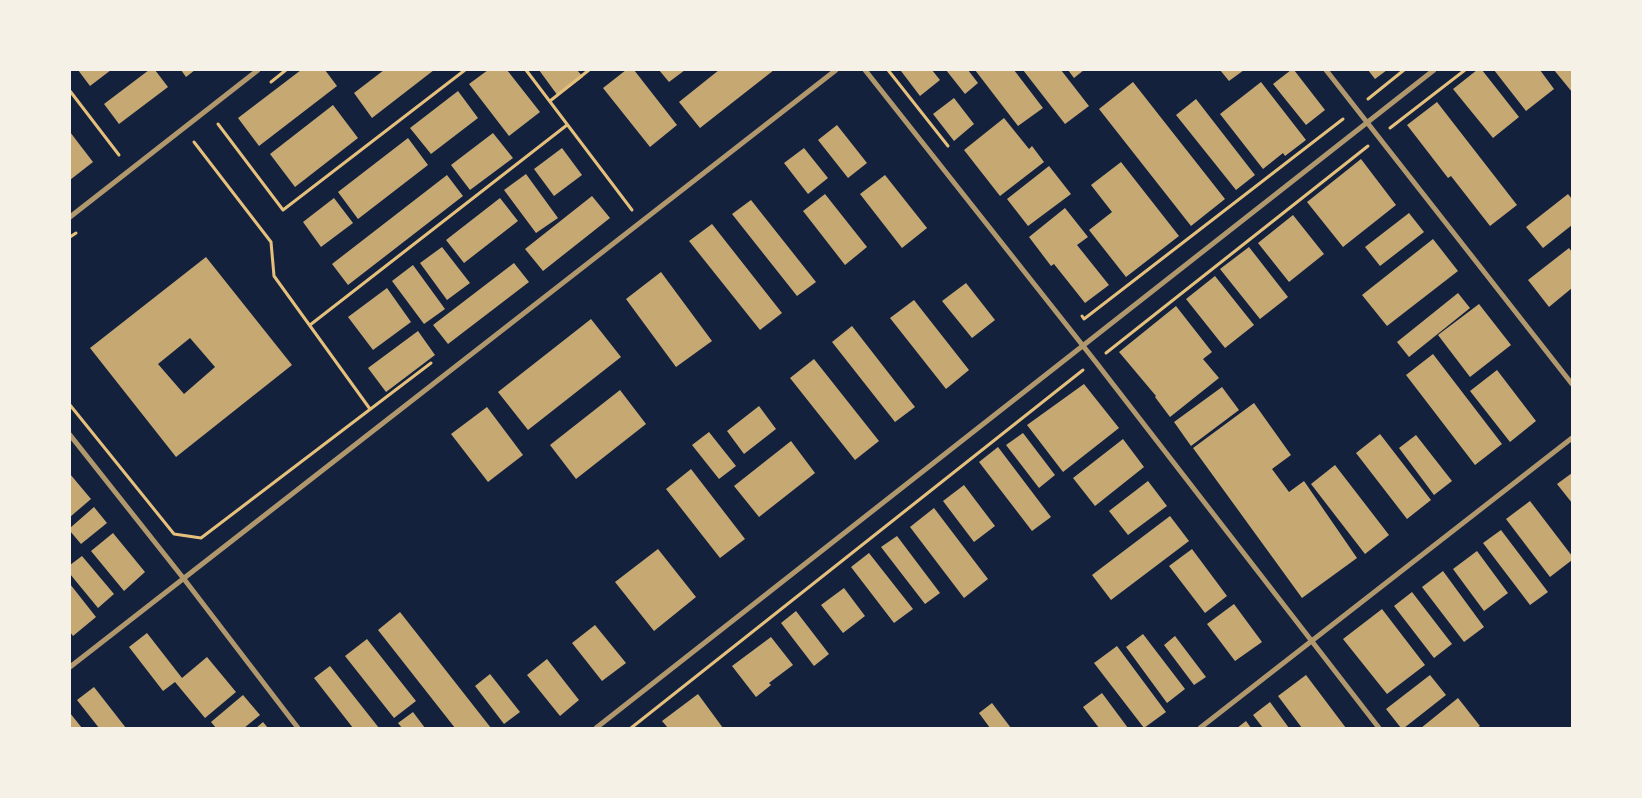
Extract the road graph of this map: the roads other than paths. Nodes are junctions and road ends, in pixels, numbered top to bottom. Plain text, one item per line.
1 (258, 70) edge
2 (836, 70) edge
3 (865, 70) edge
4 (1326, 70) edge
5 (1434, 70) edge
6 (1367, 123) junction
7 (70, 217) edge
8 (1083, 345) junction
9 (1572, 384) edge
10 (70, 435) edge
11 (1572, 438) edge
12 (184, 579) junction
13 (1312, 641) junction
14 (70, 667) edge
15 (298, 728) edge
16 (596, 728) edge
17 (1200, 728) edge
18 (1380, 728) edge

1 - 7 street
2 - 12 street
3 - 8 street
4 - 6 street
5 - 6 street
6 - 8 street
6 - 9 street
8 - 13 street
8 - 16 street
10 - 12 street
11 - 13 street
12 - 14 street
12 - 15 street
13 - 17 street
13 - 18 street

